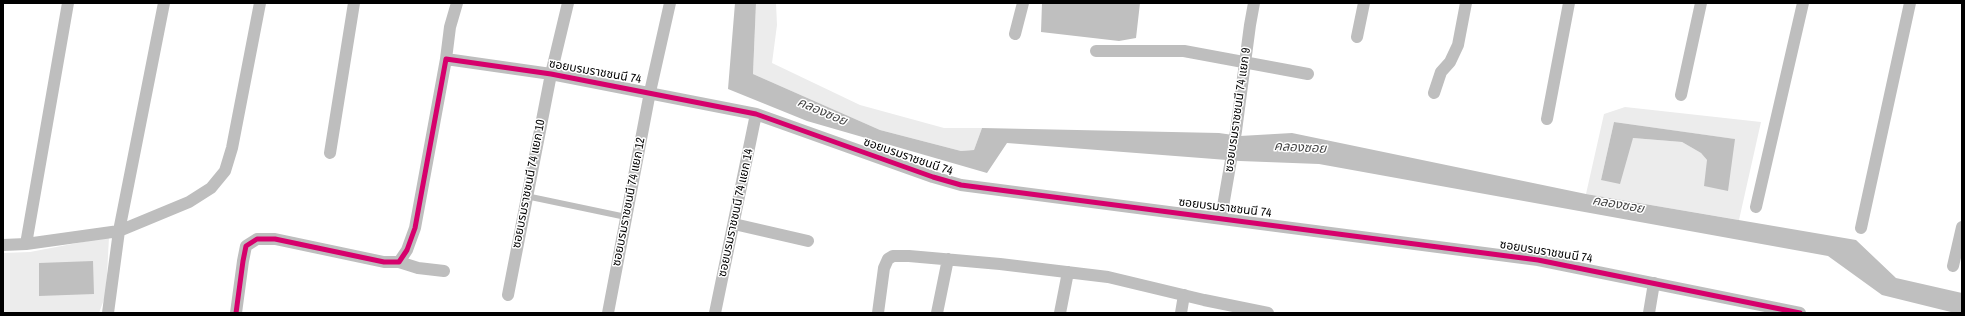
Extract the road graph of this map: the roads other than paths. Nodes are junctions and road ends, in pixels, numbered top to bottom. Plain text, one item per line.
1 (68, 3) edge
2 (164, 3) edge
3 (260, 3) edge
4 (354, 3) edge
5 (457, 3) edge
6 (568, 3) edge
7 (670, 3) edge
8 (1023, 3) edge
9 (1254, 3) edge
10 (1364, 3) edge
11 (1466, 3) edge
12 (1569, 3) edge
13 (1701, 3) edge
14 (1803, 3) edge
15 (1910, 3) edge
16 (1015, 34) dead end
17 (1357, 37) dead end
18 (1096, 51) dead end
19 (446, 59) junction
20 (1246, 62) junction
21 (551, 74) junction
22 (1308, 74) dead end
23 (650, 92) junction
24 (1434, 93) dead end
25 (1681, 96) dead end
26 (756, 114) junction
27 (1547, 119) dead end
28 (330, 153) dead end
29 (526, 196) junction
30 (1756, 207) dead end
31 (626, 217) junction
32 (1221, 218) junction
33 (734, 224) junction
34 (1962, 227) edge
35 (1861, 228) dead end
36 (119, 231) junction
37 (808, 241) dead end
38 (3, 244) edge
39 (26, 244) junction
40 (948, 259) junction
41 (399, 262) junction
42 (1954, 266) dead end
43 (444, 271) dead end
44 (1068, 272) junction
45 (1654, 283) junction
46 (508, 295) dead end
47 (1184, 295) junction
48 (108, 313) edge
49 (236, 313) edge
50 (608, 313) edge
51 (715, 313) edge
52 (878, 313) edge
53 (937, 313) edge
54 (1060, 313) edge
55 (1181, 313) edge
56 (1268, 313) edge
57 (1649, 313) edge
58 (1800, 313) edge

1 - 39 street
2 - 36 street
3 - 36 street
4 - 28 street
5 - 19 street
6 - 21 street, ซอยบรมราชชนนี 74 แยก 10
7 - 23 street, ซอยบรมราชชนนี 74 แยก 12
8 - 16 street
9 - 20 street, ซอยบรมราชชนนี 74 แยก 9
10 - 17 street
11 - 24 street
12 - 27 street
13 - 25 street
14 - 30 street
15 - 35 street
18 - 20 street
19 - 21 street, ซอยบรมราชชนนี 74
19 - 41 street
20 - 22 street
20 - 32 street, ซอยบรมราชชนนี 74 แยก 9
21 - 23 street, ซอยบรมราชชนนี 74
21 - 29 street, ซอยบรมราชชนนี 74 แยก 10
23 - 26 street, ซอยบรมราชชนนี 74
23 - 31 street, ซอยบรมราชชนนี 74 แยก 12
26 - 32 street, ซอยบรมราชชนนี 74
26 - 33 street, ซอยบรมราชชนนี 74 แยก 14
29 - 31 lane
29 - 46 street, ซอยบรมราชชนนี 74 แยก 10
31 - 50 street, ซอยบรมราชชนนี 74 แยก 12
32 - 45 street, ซอยบรมราชชนนี 74
33 - 37 street
33 - 51 street, ซอยบรมราชชนนี 74 แยก 14
34 - 42 street
36 - 39 street
36 - 48 street
38 - 39 street
40 - 44 street
40 - 52 street
40 - 53 street
41 - 43 street
41 - 49 street
44 - 47 street
44 - 54 street
45 - 57 street
45 - 58 street, ซอยบรมราชชนนี 74
47 - 55 street
47 - 56 street

